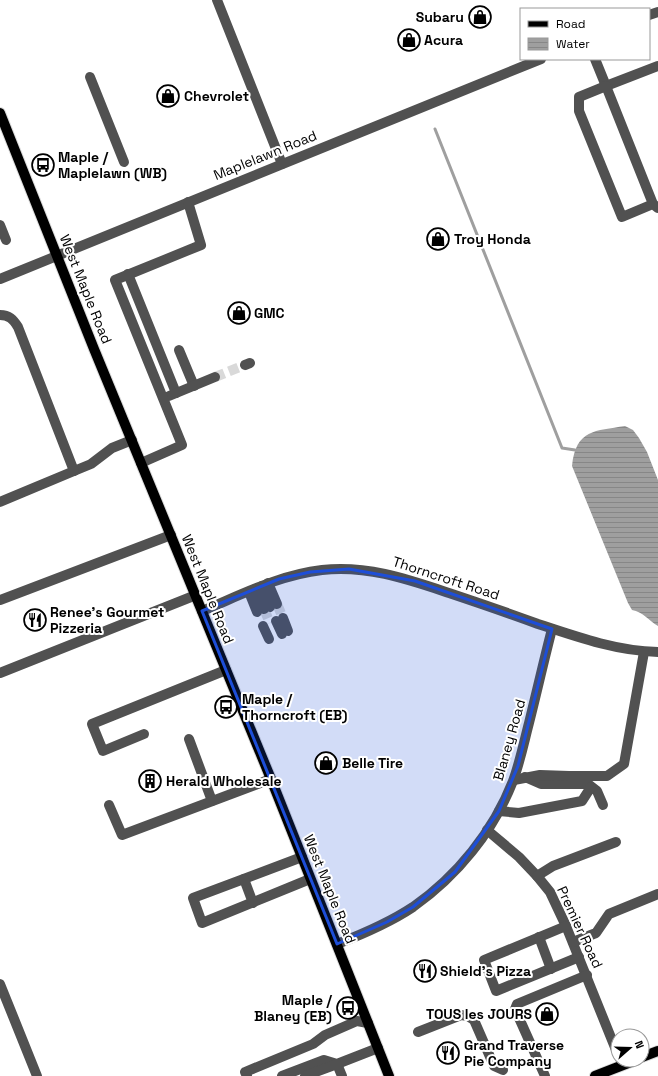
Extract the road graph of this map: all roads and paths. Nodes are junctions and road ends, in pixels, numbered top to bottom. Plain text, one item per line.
1 (217, 0) edge
2 (540, 60) edge
3 (595, 60) edge
4 (658, 66) edge
5 (90, 77) dead end
6 (606, 86) junction
7 (0, 113) edge
8 (124, 162) dead end
9 (282, 164) junction
10 (188, 202) junction
11 (656, 206) edge
12 (0, 225) edge
13 (6, 240) dead end
14 (57, 255) junction
15 (128, 274) junction
16 (0, 279) edge
17 (0, 315) edge
18 (179, 350) dead end
19 (216, 377) tunnel mouth
20 (194, 386) junction
21 (176, 393) junction
22 (163, 398) junction
23 (132, 440) junction
24 (141, 463) junction
25 (74, 471) junction
26 (0, 502) edge
27 (171, 535) junction
28 (258, 588) junction
29 (196, 595) junction
30 (0, 600) edge
31 (202, 611) junction
32 (273, 622) joint
33 (552, 628) junction
34 (644, 652) junction
35 (658, 652) edge
36 (226, 670) junction
37 (0, 673) edge
38 (144, 734) dead end
39 (189, 739) dead end
40 (525, 777) junction
41 (271, 780) junction
42 (514, 780) junction
43 (591, 787) junction
44 (212, 801) junction
45 (109, 805) dead end
46 (603, 806) dead end
47 (499, 811) junction
48 (487, 830) junction
49 (616, 842) dead end
50 (302, 857) junction
51 (537, 876) junction
52 (244, 879) junction
53 (310, 879) junction
54 (658, 894) edge
55 (253, 903) junction
56 (566, 926) junction
57 (539, 937) junction
58 (573, 942) junction
59 (337, 944) junction
60 (579, 957) junction
61 (551, 969) junction
62 (587, 975) junction
63 (0, 984) edge
64 (368, 1023) junction
65 (418, 1032) dead end
66 (610, 1034) edge
67 (378, 1048) junction
68 (337, 1064) junction
69 (611, 1068) edge
70 (503, 1070) dead end
71 (37, 1076) edge
72 (247, 1076) edge
73 (282, 1076) edge
74 (305, 1076) edge
75 (342, 1076) edge
76 (389, 1076) edge
77 (545, 1076) edge
78 (595, 1076) edge

1 - 9 street
2 - 9 street, Maplelawn Road
3 - 6 street
4 - 6 street
5 - 8 street
6 - 11 street
6 - 11 street
7 - 14 main road, West Maple Road
9 - 10 street, Maplelawn Road
10 - 14 street, Maplelawn Road
10 - 15 street
12 - 13 street
14 - 16 street, Maplelawn Road
14 - 23 main road, West Maple Road
15 - 21 street
15 - 22 street
17 - 25 street
18 - 20 street
19 - 20 street
20 - 21 street
21 - 22 street
22 - 24 street
23 - 24 main road, West Maple Road
23 - 25 street
24 - 27 main road, West Maple Road
25 - 26 street
27 - 29 main road, West Maple Road
27 - 30 street
28 - 28 street
28 - 31 street, Thorncroft Road
28 - 33 street, Thorncroft Road
29 - 31 main road, West Maple Road
29 - 37 street
31 - 36 main road, West Maple Road
32 - 32 street
33 - 34 street, Thorncroft Road
33 - 42 street, Blaney Road
34 - 35 street, Thorncroft Road
34 - 40 street
36 - 38 street
36 - 41 main road, West Maple Road
39 - 44 street
40 - 42 street
40 - 43 street
41 - 44 street
41 - 50 main road, West Maple Road
42 - 47 street, Blaney Road
43 - 46 street
43 - 47 street
44 - 45 street
47 - 48 street, Blaney Road
48 - 51 street, Premier Road
48 - 59 street, Blaney Road
49 - 51 street
50 - 52 street
50 - 53 main road, West Maple Road
51 - 56 street, Premier Road
52 - 55 street
52 - 55 street
53 - 55 street
53 - 59 main road, West Maple Road
54 - 58 street
56 - 57 street
56 - 58 street, Premier Road
57 - 61 street
57 - 61 street
58 - 60 street, Premier Road
59 - 64 main road, West Maple Road
60 - 61 street
60 - 62 street, Premier Road
62 - 66 street, Premier Road
62 - 77 street
63 - 71 street
64 - 67 main road, West Maple Road
64 - 72 street
65 - 70 street
67 - 68 street
67 - 76 main road, West Maple Road
68 - 73 street
68 - 74 street
68 - 75 street
69 - 78 main road

